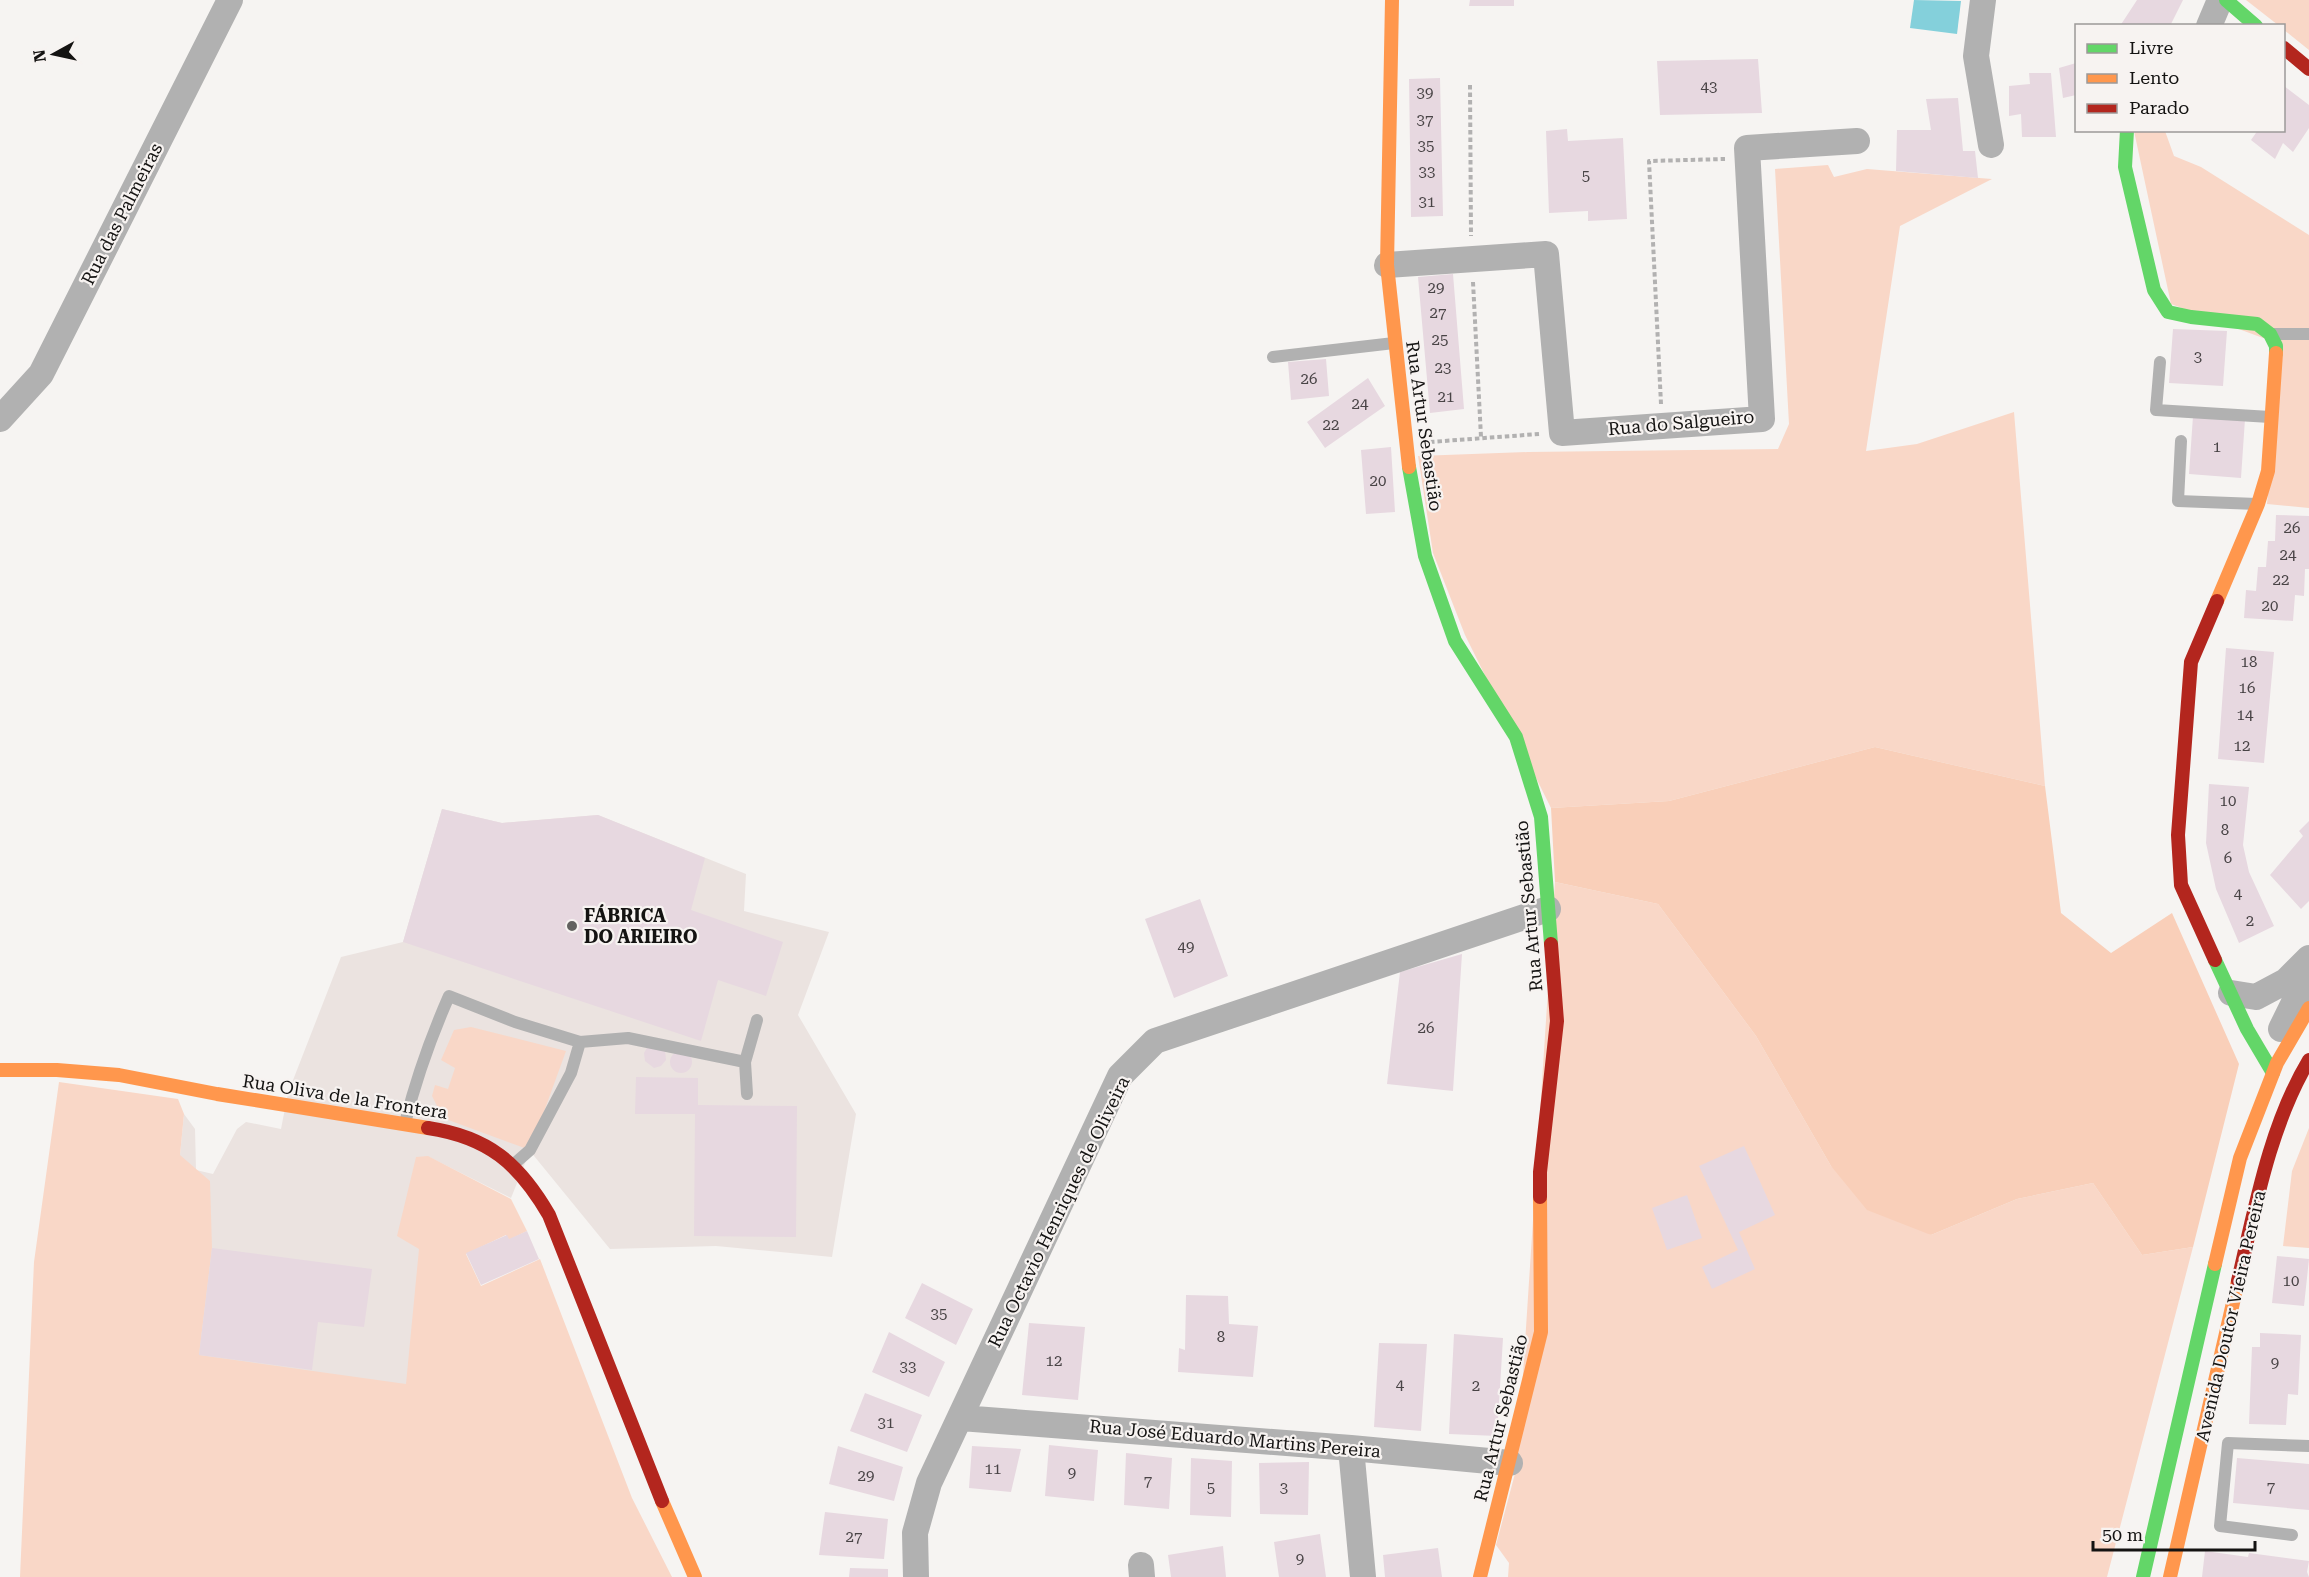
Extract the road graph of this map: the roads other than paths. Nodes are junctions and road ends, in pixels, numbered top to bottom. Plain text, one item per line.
1 (230, 0) edge
2 (1392, 0) edge
3 (1983, 0) edge
4 (2220, 0) edge
5 (2226, 0) edge
6 (2210, 24) edge
7 (2254, 24) edge
8 (2285, 50) edge
9 (2309, 69) edge
10 (2127, 132) edge
11 (1857, 141) dead end
12 (1991, 145) dead end
13 (1387, 265) junction
14 (2270, 334) junction
15 (2309, 334) edge
16 (1394, 344) junction
17 (1273, 357) dead end
18 (2160, 362) dead end
19 (2271, 417) junction
20 (0, 419) edge
21 (2181, 441) dead end
22 (2258, 504) junction
23 (1548, 909) junction
24 (2309, 957) edge
25 (2309, 972) edge
26 (2231, 993) junction
27 (2309, 1008) edge
28 (757, 1020) dead end
29 (580, 1042) junction
30 (2309, 1060) edge
31 (745, 1062) junction
32 (0, 1070) edge
33 (2273, 1073) junction
34 (747, 1095) dead end
35 (405, 1123) junction
36 (513, 1165) junction
37 (961, 1418) junction
38 (2309, 1446) edge
39 (1351, 1448) junction
40 (1510, 1463) junction
41 (2292, 1535) dead end
42 (695, 1577) edge
43 (916, 1577) edge
44 (1363, 1577) edge
45 (1480, 1577) edge
46 (2143, 1577) edge
47 (2170, 1577) edge

1 - 20 street, Rua das Palmeiras
2 - 13 street, Rua Artur Sebastião
3 - 12 street
4 - 6 street
5 - 7 street
8 - 9 street
10 - 14 street
11 - 13 street, Rua do Salgueiro
13 - 16 street, Rua Artur Sebastião
14 - 15 lane
14 - 19 street
16 - 17 lane
16 - 23 street, Rua Artur Sebastião
18 - 19 lane
19 - 22 street
21 - 22 lane
22 - 26 street
23 - 37 street, Rua Octavio Henriques de Oliveira
23 - 40 street, Rua Artur Sebastião
24 - 26 street
25 - 33 street, Avenida Doutor Vieira Pereira
26 - 33 street
27 - 33 street, Avenida Doutor Vieira Pereira
28 - 31 lane
29 - 31 lane
29 - 35 lane
29 - 36 lane
30 - 47 street, Avenida Doutor Vieira Pereira
31 - 34 lane
32 - 35 street, Rua Oliva de la Frontera
33 - 46 street, Avenida Doutor Vieira Pereira
35 - 36 street, Rua Oliva de la Frontera
36 - 42 street, Rua Oliva de la Frontera
37 - 39 street, Rua José Eduardo Martins Pereira
37 - 43 street, Rua Octavio Henriques de Oliveira
38 - 41 lane
39 - 40 street, Rua José Eduardo Martins Pereira
39 - 44 street
40 - 45 street, Rua Artur Sebastião

